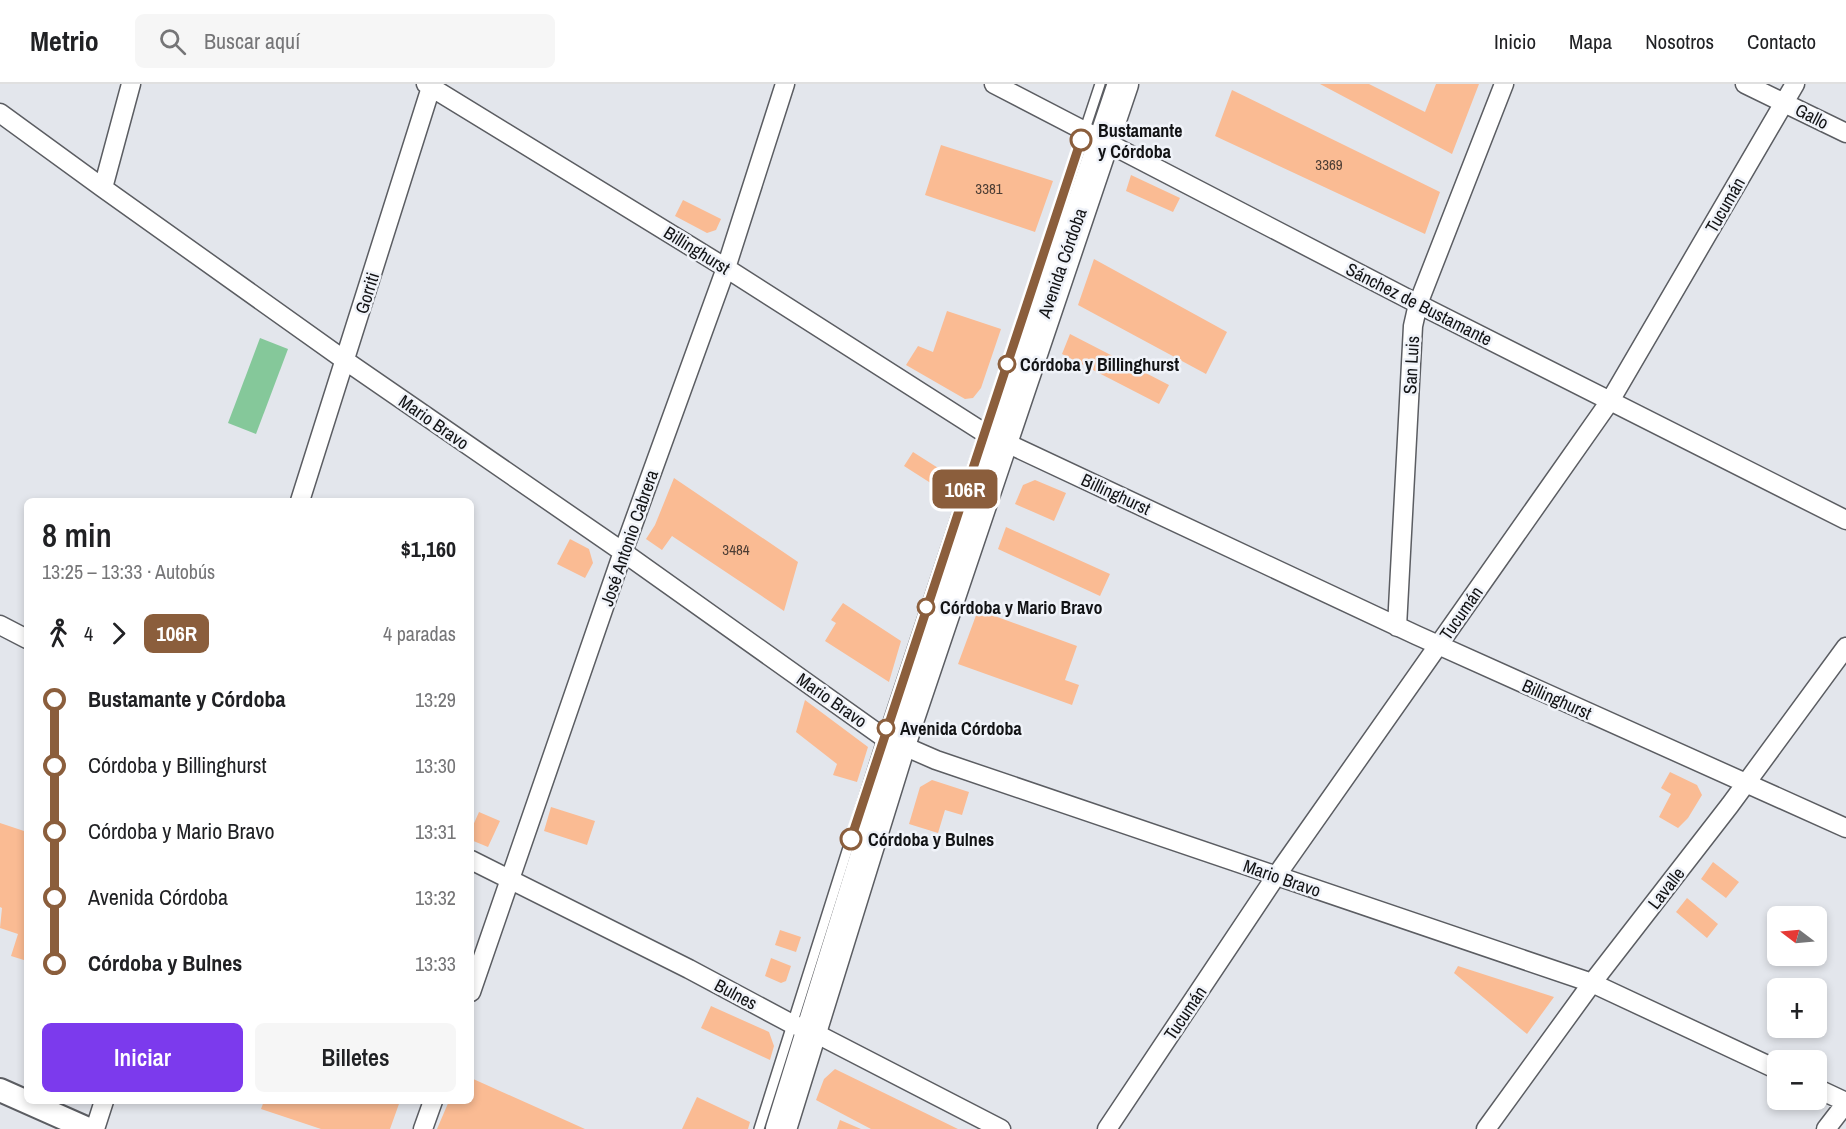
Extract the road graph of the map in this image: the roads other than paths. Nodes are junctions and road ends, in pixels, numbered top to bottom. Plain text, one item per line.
1 (131, 84) edge
2 (785, 84) edge
3 (994, 84) edge
4 (1100, 84) edge
5 (1123, 84) edge
6 (1504, 84) edge
7 (1745, 84) edge
8 (1795, 84) edge
9 (430, 85) edge
10 (1785, 102) junction
11 (0, 113) edge
12 (1846, 133) edge
13 (1093, 136) junction
14 (103, 188) junction
15 (726, 268) junction
16 (1418, 304) junction
17 (345, 361) junction
18 (1610, 401) junction
19 (993, 437) junction
20 (301, 498) edge
21 (1846, 520) edge
22 (623, 552) junction
23 (0, 625) edge
24 (1397, 627) junction
25 (24, 637) edge
26 (1438, 645) junction
27 (1846, 647) edge
28 (892, 741) junction
29 (1744, 784) junction
30 (1846, 828) edge
31 (474, 861) edge
32 (1276, 876) junction
33 (510, 879) junction
34 (474, 983) edge
35 (1592, 983) junction
36 (801, 1028) junction
37 (1767, 1065) edge
38 (0, 1090) edge
39 (1827, 1094) edge
40 (24, 1101) edge
41 (1846, 1103) edge
42 (32, 1104) edge
43 (103, 1104) edge
44 (432, 1104) edge
45 (88, 1129) edge
46 (95, 1129) edge
47 (423, 1129) edge
48 (759, 1129) edge
49 (781, 1129) edge
50 (1001, 1129) edge
51 (1107, 1129) edge
52 (1486, 1129) edge
53 (1826, 1129) edge

1 - 14 street
2 - 15 street, José Antonio Cabrera
3 - 13 street, Sánchez de Bustamante
4 - 13 lane, Avenida Córdoba
5 - 13 main road, Avenida Córdoba
6 - 16 street, San Luis
7 - 10 street, Gallo
8 - 10 street, Tucumán
9 - 15 street, Billinghurst
9 - 17 street, Gorriti
10 - 12 street, Gallo
10 - 18 street, Tucumán
11 - 14 street, Mario Bravo
13 - 16 street, Sánchez de Bustamante
13 - 19 main road, Avenida Córdoba
14 - 17 street, Mario Bravo
15 - 19 street, Billinghurst
15 - 22 street, José Antonio Cabrera
16 - 18 street, Sánchez de Bustamante
16 - 24 street, San Luis
17 - 20 street, Gorriti
17 - 22 street, Mario Bravo
18 - 21 street, Sánchez de Bustamante
18 - 26 street, Tucumán
19 - 24 street, Billinghurst
19 - 28 main road, Avenida Córdoba
22 - 28 street, Mario Bravo
22 - 33 street, José Antonio Cabrera
23 - 25 street
24 - 26 street, Billinghurst
26 - 29 street, Billinghurst
26 - 32 street, Tucumán
27 - 29 street, Lavalle
28 - 32 street, Mario Bravo
28 - 36 main road, Avenida Córdoba
29 - 30 street, Billinghurst
29 - 35 street, Lavalle
31 - 33 street, Bulnes
32 - 35 street, Mario Bravo
32 - 51 street, Tucumán
33 - 34 street, José Antonio Cabrera
33 - 36 street, Bulnes
35 - 37 street, Mario Bravo
35 - 52 street, Lavalle
36 - 48 lane, Avenida Córdoba
36 - 49 main road, Avenida Córdoba
36 - 50 street, Bulnes
38 - 40 street
39 - 41 street
41 - 53 street
42 - 45 street
43 - 46 street
44 - 47 street

